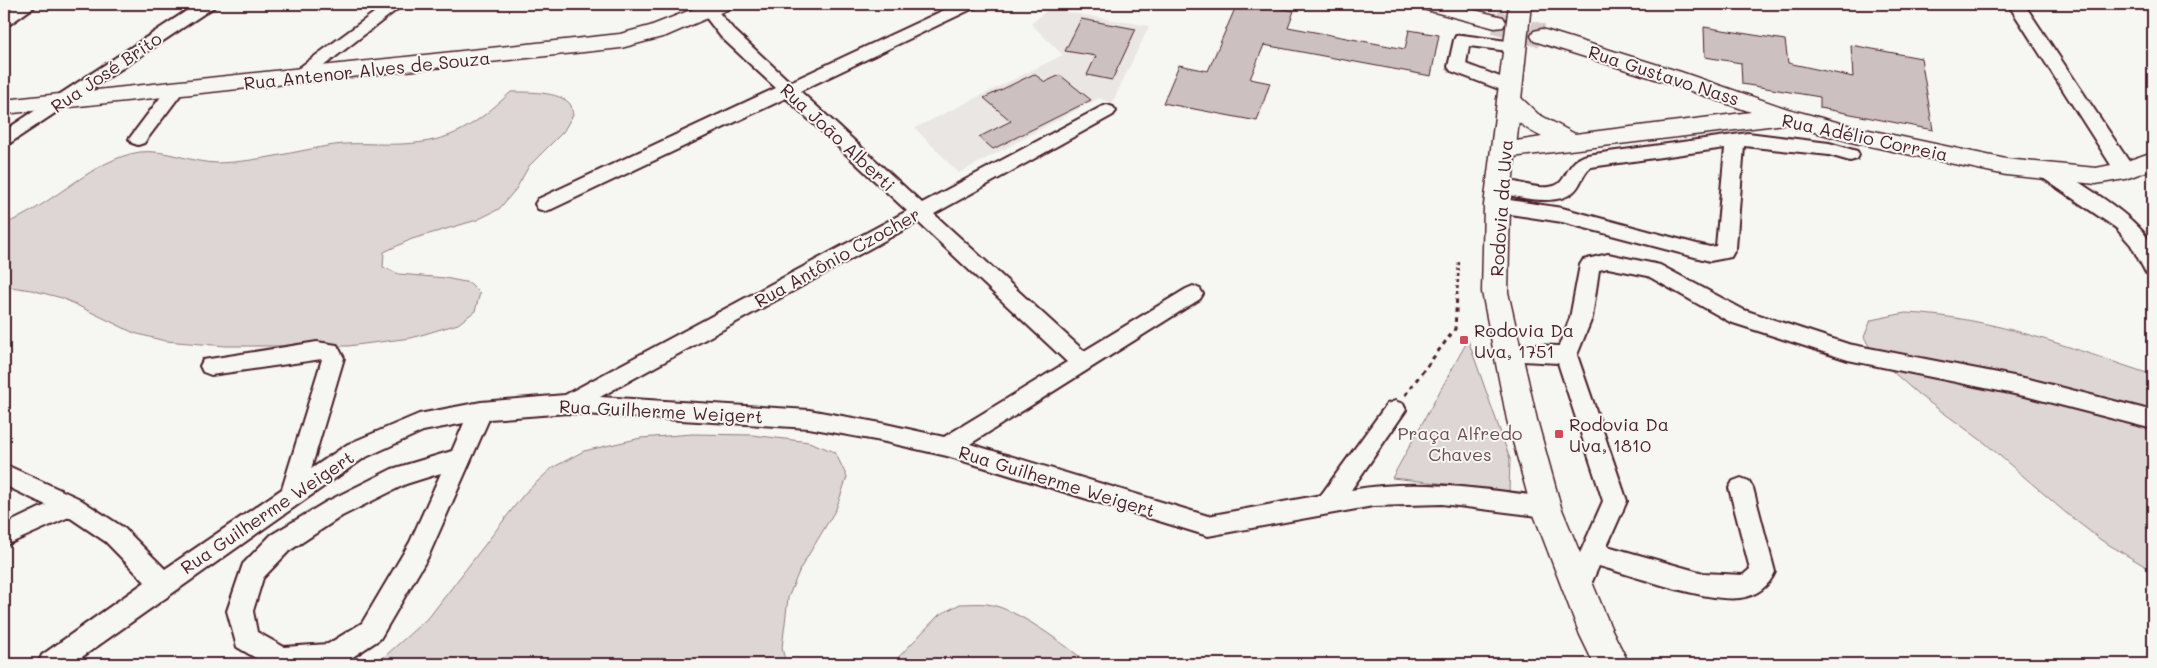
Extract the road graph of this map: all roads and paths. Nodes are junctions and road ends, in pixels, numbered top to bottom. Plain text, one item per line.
1 (30, 4) edge
2 (208, 4) edge
3 (396, 4) edge
4 (970, 4) edge
5 (1426, 4) edge
6 (2016, 4) edge
7 (1519, 5) edge
8 (716, 7) edge
9 (4, 20) edge
10 (1495, 22) tunnel mouth
11 (1542, 36) tunnel mouth
12 (1516, 47) junction
13 (298, 77) junction
14 (1673, 77) junction
15 (175, 90) junction
16 (788, 90) junction
17 (1510, 93) junction
18 (1729, 96) junction
19 (62, 102) junction
20 (4, 107) edge
21 (1107, 111) dead end
22 (1785, 116) junction
23 (1692, 121) junction
24 (1730, 132) junction
25 (4, 139) edge
26 (138, 139) dead end
27 (1830, 139) junction
28 (1574, 142) junction
29 (1504, 150) junction
30 (2153, 160) edge
31 (2047, 171) junction
32 (2125, 172) junction
33 (1498, 196) junction
34 (544, 204) dead end
35 (918, 212) junction
36 (1459, 261) dead end
37 (2153, 268) edge
38 (1193, 294) dead end
39 (1506, 352) junction
40 (1566, 355) junction
41 (1081, 362) junction
42 (211, 366) dead end
43 (568, 404) junction
44 (1394, 410) joint
45 (481, 411) junction
46 (2153, 420) edge
47 (947, 447) junction
48 (460, 458) junction
49 (4, 474) edge
50 (1741, 488) dead end
51 (292, 495) junction
52 (1328, 504) junction
53 (70, 505) junction
54 (1546, 506) junction
55 (4, 536) edge
56 (1592, 553) junction
57 (163, 584) junction
58 (1578, 585) junction
59 (51, 664) edge
60 (1612, 664) edge

1 - 9 street
2 - 19 street, Rua José Brito
3 - 13 street
4 - 16 street
5 - 10 main road
6 - 32 street
7 - 12 main road, Rodovia da Uva
8 - 13 main road, Rua Antenor Alves de Souza
8 - 16 street, Rua João Alberti
11 - 14 main road, Rua Gustavo Nass
12 - 17 main road, Rodovia da Uva
12 - 17 street
13 - 15 main road, Rua Antenor Alves de Souza
14 - 18 main road, Rua Gustavo Nass
14 - 23 main road
15 - 19 main road, Rua Antenor Alves de Souza
15 - 26 street
16 - 34 street
16 - 35 street, Rua João Alberti
17 - 28 main road
17 - 29 main road, Rodovia da Uva
18 - 22 main road, Rua Gustavo Nass
18 - 23 main road
18 - 24 main road
19 - 20 main road, Rua Antenor Alves de Souza
19 - 25 street, Rua José Brito
21 - 35 street, Rua Antônio Czocher
22 - 24 main road, Rua Adélio Correia
22 - 27 main road, Rua Adélio Correia
23 - 24 main road, Rua Adélio Correia
23 - 28 main road, Rua Adélio Correia
24 - 27 street
24 - 33 street
24 - 33 street
27 - 31 main road, Rua Adélio Correia
28 - 29 main road, Rua Adélio Correia
29 - 33 main road, Rodovia da Uva
30 - 32 main road, Rua Adélio Correia
31 - 32 main road, Rua Adélio Correia
31 - 37 street
33 - 39 main road, Rodovia da Uva
35 - 41 street, Rua João Alberti
35 - 43 street, Rua Antônio Czocher
36 - 44 path
38 - 41 street
39 - 40 street
39 - 54 main road, Rodovia da Uva
40 - 46 street
40 - 56 street
41 - 47 street
42 - 51 street
43 - 45 street, Rua Guilherme Weigert
43 - 47 street, Rua Guilherme Weigert
44 - 52 street
45 - 48 street
45 - 51 street, Rua Guilherme Weigert
47 - 52 street, Rua Guilherme Weigert
48 - 48 street
49 - 53 street
50 - 56 street
51 - 57 street, Rua Guilherme Weigert
52 - 54 street, Rua Guilherme Weigert
53 - 55 street
53 - 57 street
54 - 58 main road, Rodovia da Uva
56 - 58 street
57 - 59 street, Rua Guilherme Weigert
58 - 60 main road, Rodovia da Uva

